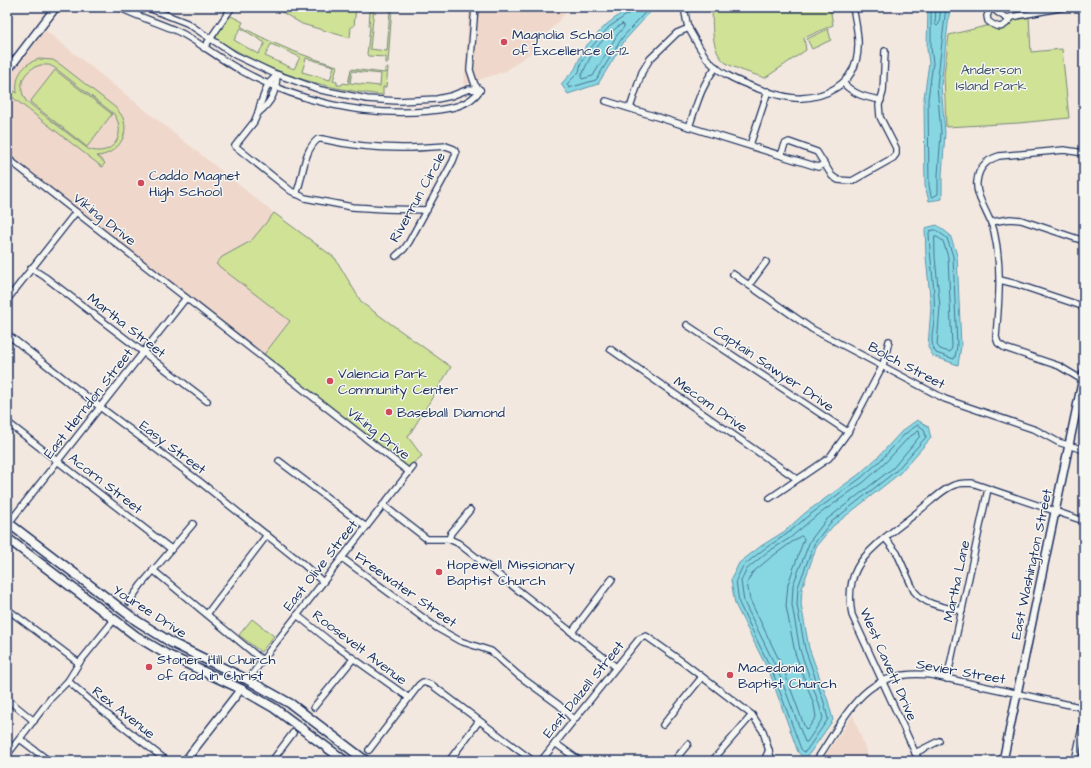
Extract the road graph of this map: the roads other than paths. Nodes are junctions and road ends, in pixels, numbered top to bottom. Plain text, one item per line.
1 (119, 7) edge
2 (146, 7) edge
3 (232, 7) edge
4 (475, 7) edge
5 (853, 7) edge
6 (991, 7) edge
7 (995, 7) edge
8 (1065, 7) edge
9 (56, 8) edge
10 (684, 8) dead end
11 (1012, 17) junction
12 (689, 28) junction
13 (210, 38) junction
14 (204, 48) junction
15 (885, 51) dead end
16 (716, 67) junction
17 (7, 71) edge
18 (277, 75) junction
19 (843, 83) junction
20 (268, 84) junction
21 (276, 88) junction
22 (480, 90) junction
23 (768, 91) junction
24 (881, 100) junction
25 (606, 101) dead end
26 (630, 108) junction
27 (258, 112) junction
28 (689, 127) junction
29 (750, 146) junction
30 (1084, 153) edge
31 (781, 155) junction
32 (7, 158) edge
33 (824, 164) junction
34 (296, 194) junction
35 (427, 210) junction
36 (76, 212) junction
37 (991, 222) junction
38 (1084, 241) edge
39 (396, 256) dead end
40 (766, 262) dead end
41 (31, 268) junction
42 (733, 274) dead end
43 (1000, 280) junction
44 (749, 285) junction
45 (187, 299) junction
46 (7, 300) edge
47 (1084, 309) edge
48 (687, 324) dead end
49 (7, 334) edge
50 (889, 341) dead end
51 (610, 349) dead end
52 (143, 353) junction
53 (883, 365) junction
54 (1084, 378) edge
55 (207, 401) dead end
56 (100, 407) junction
57 (7, 422) edge
58 (848, 432) junction
59 (1069, 445) junction
60 (1084, 450) edge
61 (279, 461) dead end
62 (58, 462) junction
63 (411, 469) joint
64 (797, 479) junction
65 (988, 488) junction
66 (770, 498) dead end
67 (383, 505) junction
68 (470, 510) dead end
69 (1055, 511) junction
70 (1084, 521) edge
71 (8, 524) edge
72 (193, 524) dead end
73 (366, 527) junction
74 (267, 535) junction
75 (7, 538) edge
76 (885, 538) junction
77 (449, 540) junction
78 (171, 549) junction
79 (342, 558) junction
80 (153, 570) junction
81 (612, 579) dead end
82 (323, 582) junction
83 (129, 602) dead end
84 (7, 609) edge
85 (962, 611) junction
86 (207, 614) junction
87 (297, 615) junction
88 (114, 620) junction
89 (572, 632) junction
90 (352, 658) junction
91 (262, 660) junction
92 (80, 663) junction
93 (616, 667) junction
94 (702, 677) junction
95 (947, 679) junction
96 (248, 680) junction
97 (68, 681) junction
98 (882, 681) junction
99 (241, 689) junction
100 (1017, 693) junction
101 (409, 698) junction
102 (7, 699) edge
103 (314, 707) dead end
104 (1084, 708) edge
105 (752, 715) junction
106 (1084, 718) edge
107 (479, 720) junction
108 (574, 720) junction
109 (34, 721) junction
110 (663, 725) dead end
111 (293, 734) dead end
112 (20, 739) junction
113 (939, 741) dead end
114 (555, 743) junction
115 (688, 744) dead end
116 (369, 750) dead end
117 (769, 750) junction
118 (915, 753) junction
119 (7, 755) edge
120 (49, 761) edge
121 (167, 761) edge
122 (185, 761) edge
123 (272, 761) edge
124 (345, 761) edge
125 (366, 761) edge
126 (449, 761) edge
127 (533, 761) edge
128 (541, 761) edge
129 (580, 761) edge
130 (674, 761) edge
131 (712, 761) edge
132 (764, 761) edge
133 (772, 761) edge
134 (816, 761) edge
135 (918, 761) edge
136 (1003, 761) edge
137 (1075, 761) edge

1 - 14 street
2 - 13 street
3 - 13 street
4 - 22 street
5 - 19 street
6 - 11 street
7 - 11 street
8 - 11 street
9 - 17 street
10 - 12 street
12 - 16 street
12 - 26 street
13 - 14 street
13 - 18 street
14 - 20 street
15 - 24 street
16 - 23 street
16 - 28 street
18 - 20 street
18 - 21 street
18 - 22 street
19 - 23 street
19 - 24 street
20 - 21 street
20 - 27 street
21 - 22 street
21 - 27 street
23 - 29 street
24 - 33 street
25 - 26 street
26 - 28 street
27 - 34 street
28 - 29 street
29 - 31 street
30 - 37 street
31 - 33 street
31 - 33 street
32 - 36 street, Viking Drive
34 - 35 street
34 - 35 street, Riverrun Circle
35 - 39 street, Riverrun Circle
36 - 41 street
36 - 45 street, Viking Drive
37 - 38 street
37 - 43 street
40 - 44 street
41 - 46 street
41 - 52 street, Martha Street
42 - 44 street, Bolch Street
43 - 47 street
43 - 54 street
44 - 53 street, Bolch Street
45 - 52 street, East Herndon Street
45 - 63 street, Viking Drive
48 - 58 street, Captain Sawyer Drive
49 - 56 street, Easy Street
50 - 53 street
51 - 64 street, Mecom Drive
52 - 55 street, Martha Street
52 - 56 street, East Herndon Street
53 - 58 street
53 - 59 street, Bolch Street
54 - 59 street, East Washington Street
56 - 62 street, East Herndon Street
56 - 74 street, Easy Street
57 - 62 street, Acorn Street
58 - 64 street
59 - 60 street, Bolch Street
59 - 69 street, East Washington Street
61 - 73 street
62 - 71 street, East Herndon Street
62 - 78 street, Acorn Street
63 - 67 street, East Olive Street
64 - 66 street
65 - 69 street, West Cavett Drive
65 - 76 street, West Cavett Drive
65 - 85 street, Martha Lane
67 - 73 street, East Olive Street
67 - 77 street
68 - 77 street
69 - 70 street, West Cavett Drive
69 - 100 street, East Washington Street
71 - 96 main road, Youree Drive
72 - 78 street
73 - 79 street, East Olive Street
74 - 82 street, Easy Street
74 - 86 street
75 - 88 main road, Youree Drive
76 - 85 street
76 - 98 street, West Cavett Drive
77 - 89 street
78 - 80 street
79 - 82 street, East Olive Street
79 - 108 street, Freewater Street
80 - 83 street
80 - 86 street
81 - 89 street
82 - 87 street, East Olive Street
84 - 92 street
85 - 95 street, Martha Lane
86 - 91 street
87 - 90 street, Roosevelt Avenue
87 - 91 street, East Olive Street
88 - 92 street
88 - 99 main road, Youree Drive
89 - 93 street
90 - 101 street, Roosevelt Avenue
90 - 103 street
91 - 96 street, East Olive Street
92 - 97 street
93 - 94 street, East Dalzell Street
93 - 108 street, East Dalzell Street
94 - 105 street
94 - 110 street
95 - 98 street, Sevier Street
95 - 100 street, Sevier Street
96 - 99 main road
96 - 125 main road, Youree Drive
97 - 109 street
97 - 121 street, Rex Avenue
98 - 118 street, West Cavett Drive
98 - 134 street, Sevier Street
99 - 122 street
99 - 124 main road, Youree Drive
100 - 104 street, Sevier Street
100 - 136 street, East Washington Street
101 - 107 street, Roosevelt Avenue
101 - 116 street
102 - 109 street
105 - 117 street
105 - 131 street
106 - 137 street
107 - 126 street
107 - 127 street, Roosevelt Avenue
108 - 114 street, East Dalzell Street
109 - 112 street
111 - 123 street
112 - 119 street
112 - 120 street
113 - 118 street
114 - 128 street, East Dalzell Street
114 - 129 street
115 - 130 street
117 - 132 street
117 - 133 street
118 - 135 street, West Cavett Drive

